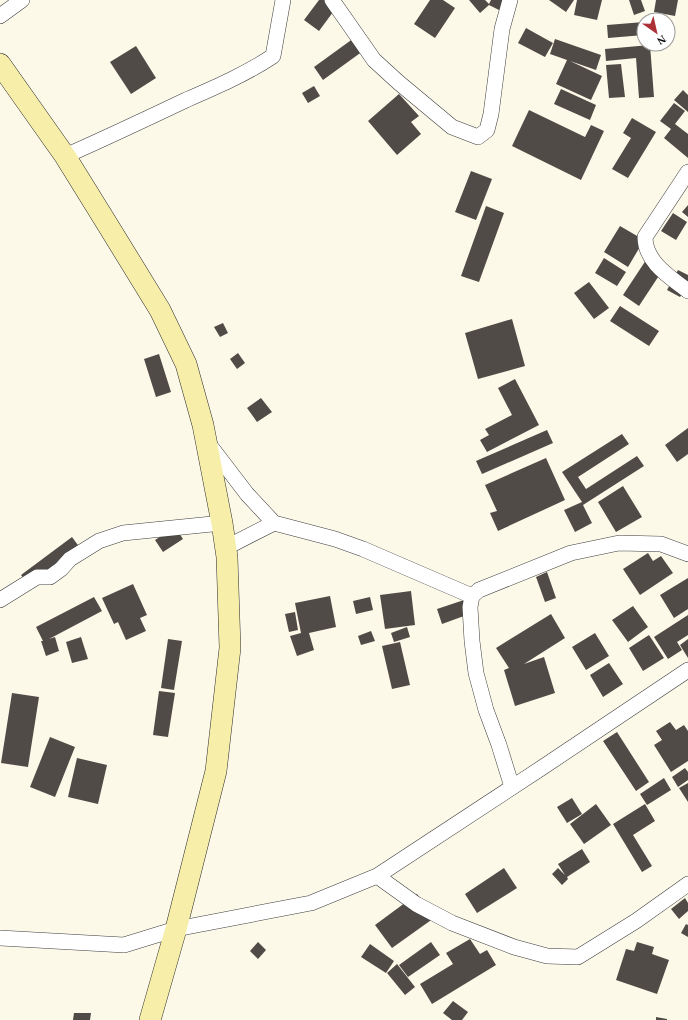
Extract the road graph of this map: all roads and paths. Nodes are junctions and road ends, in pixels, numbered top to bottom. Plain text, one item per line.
1 (22, 0) edge
2 (282, 0) edge
3 (332, 0) edge
4 (510, 0) edge
5 (0, 16) edge
6 (0, 64) edge
7 (65, 156) junction
8 (688, 172) edge
9 (688, 291) edge
10 (206, 441) junction
11 (222, 523) junction
12 (274, 523) junction
13 (225, 548) junction
14 (688, 554) edge
15 (472, 596) junction
16 (0, 600) edge
17 (688, 670) edge
18 (512, 787) junction
19 (377, 876) junction
20 (688, 884) edge
21 (176, 929) junction
22 (0, 938) edge
23 (150, 1020) edge

1 - 5 street
2 - 7 street
3 - 4 street
6 - 7 main road
7 - 10 main road
8 - 9 street
10 - 11 main road
10 - 12 street
11 - 13 main road
11 - 16 street
12 - 13 street
12 - 15 street
13 - 21 main road
14 - 15 street
15 - 18 street
17 - 18 street
18 - 19 street
19 - 20 street
19 - 21 street
21 - 22 street
21 - 23 main road

